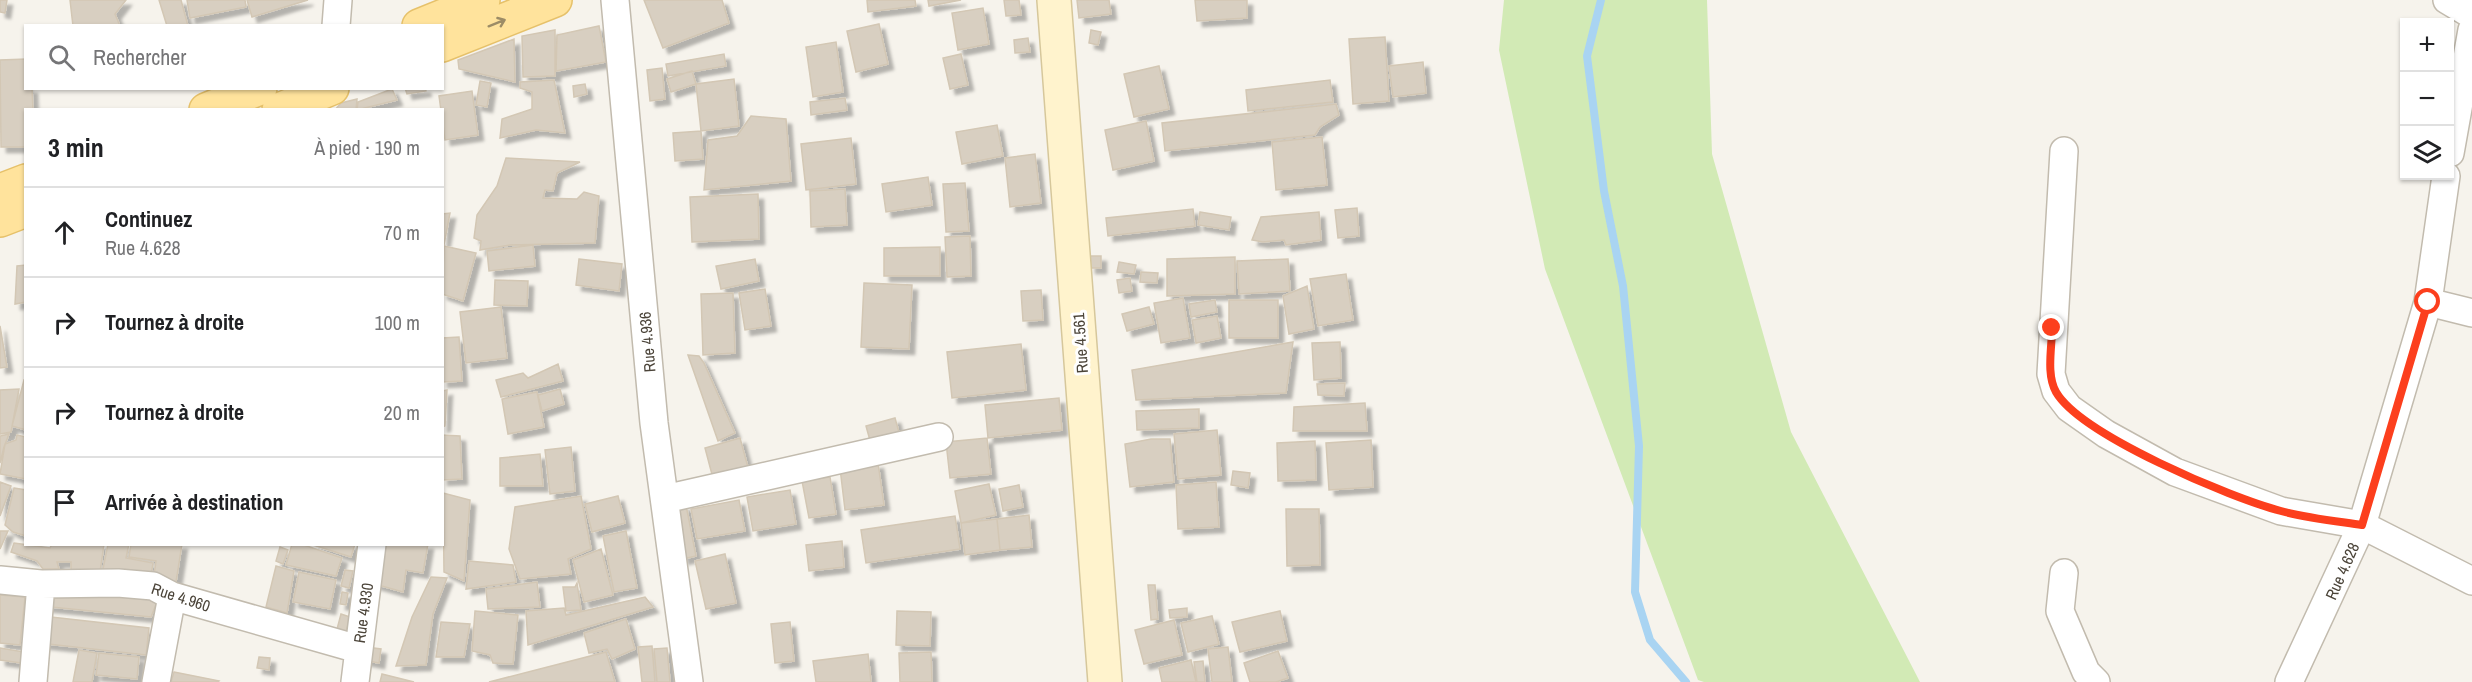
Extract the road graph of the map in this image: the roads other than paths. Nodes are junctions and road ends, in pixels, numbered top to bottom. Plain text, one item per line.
1 (338, 0) edge
2 (483, 0) edge
3 (555, 0) edge
4 (615, 0) edge
5 (2447, 0) edge
6 (1054, 1) edge
7 (2472, 15) edge
8 (336, 24) edge
9 (424, 24) edge
10 (2472, 30) edge
11 (444, 44) edge
12 (255, 90) edge
13 (327, 90) edge
14 (211, 108) edge
15 (284, 108) edge
16 (2454, 131) edge
17 (2064, 151) dead end
18 (2445, 180) edge
19 (24, 182) edge
20 (0, 191) edge
21 (24, 211) edge
22 (0, 220) edge
23 (2428, 302) junction
24 (2472, 313) edge
25 (939, 437) dead end
26 (665, 500) junction
27 (2362, 525) junction
28 (372, 546) edge
29 (2064, 573) dead end
30 (0, 580) edge
31 (2472, 581) edge
32 (41, 584) junction
33 (172, 596) junction
34 (358, 649) junction
35 (33, 682) edge
36 (156, 682) edge
37 (355, 682) edge
38 (689, 682) edge
39 (1105, 682) edge
40 (2096, 682) edge
41 (2289, 682) edge

1 - 8 street
2 - 9 main road
11 -> 3 main road
4 - 26 street, Rue 4.936
5 - 7 street
6 - 39 main road, Rue 4.561
10 - 16 street
12 - 14 main road
13 - 15 main road
17 - 27 street
18 - 23 street, Rue 4.628
19 - 20 main road
21 - 22 main road
23 - 24 street
23 - 27 street, Rue 4.628
25 - 26 street
26 - 38 street, Rue 4.936
27 - 31 street
27 - 41 street, Rue 4.628
28 - 34 street, Rue 4.930
29 - 40 street
30 - 32 street, Rue 4.960
32 - 33 street, Rue 4.960
32 - 35 street
33 - 34 street, Rue 4.960
33 - 36 street
34 - 37 street, Rue 4.930

